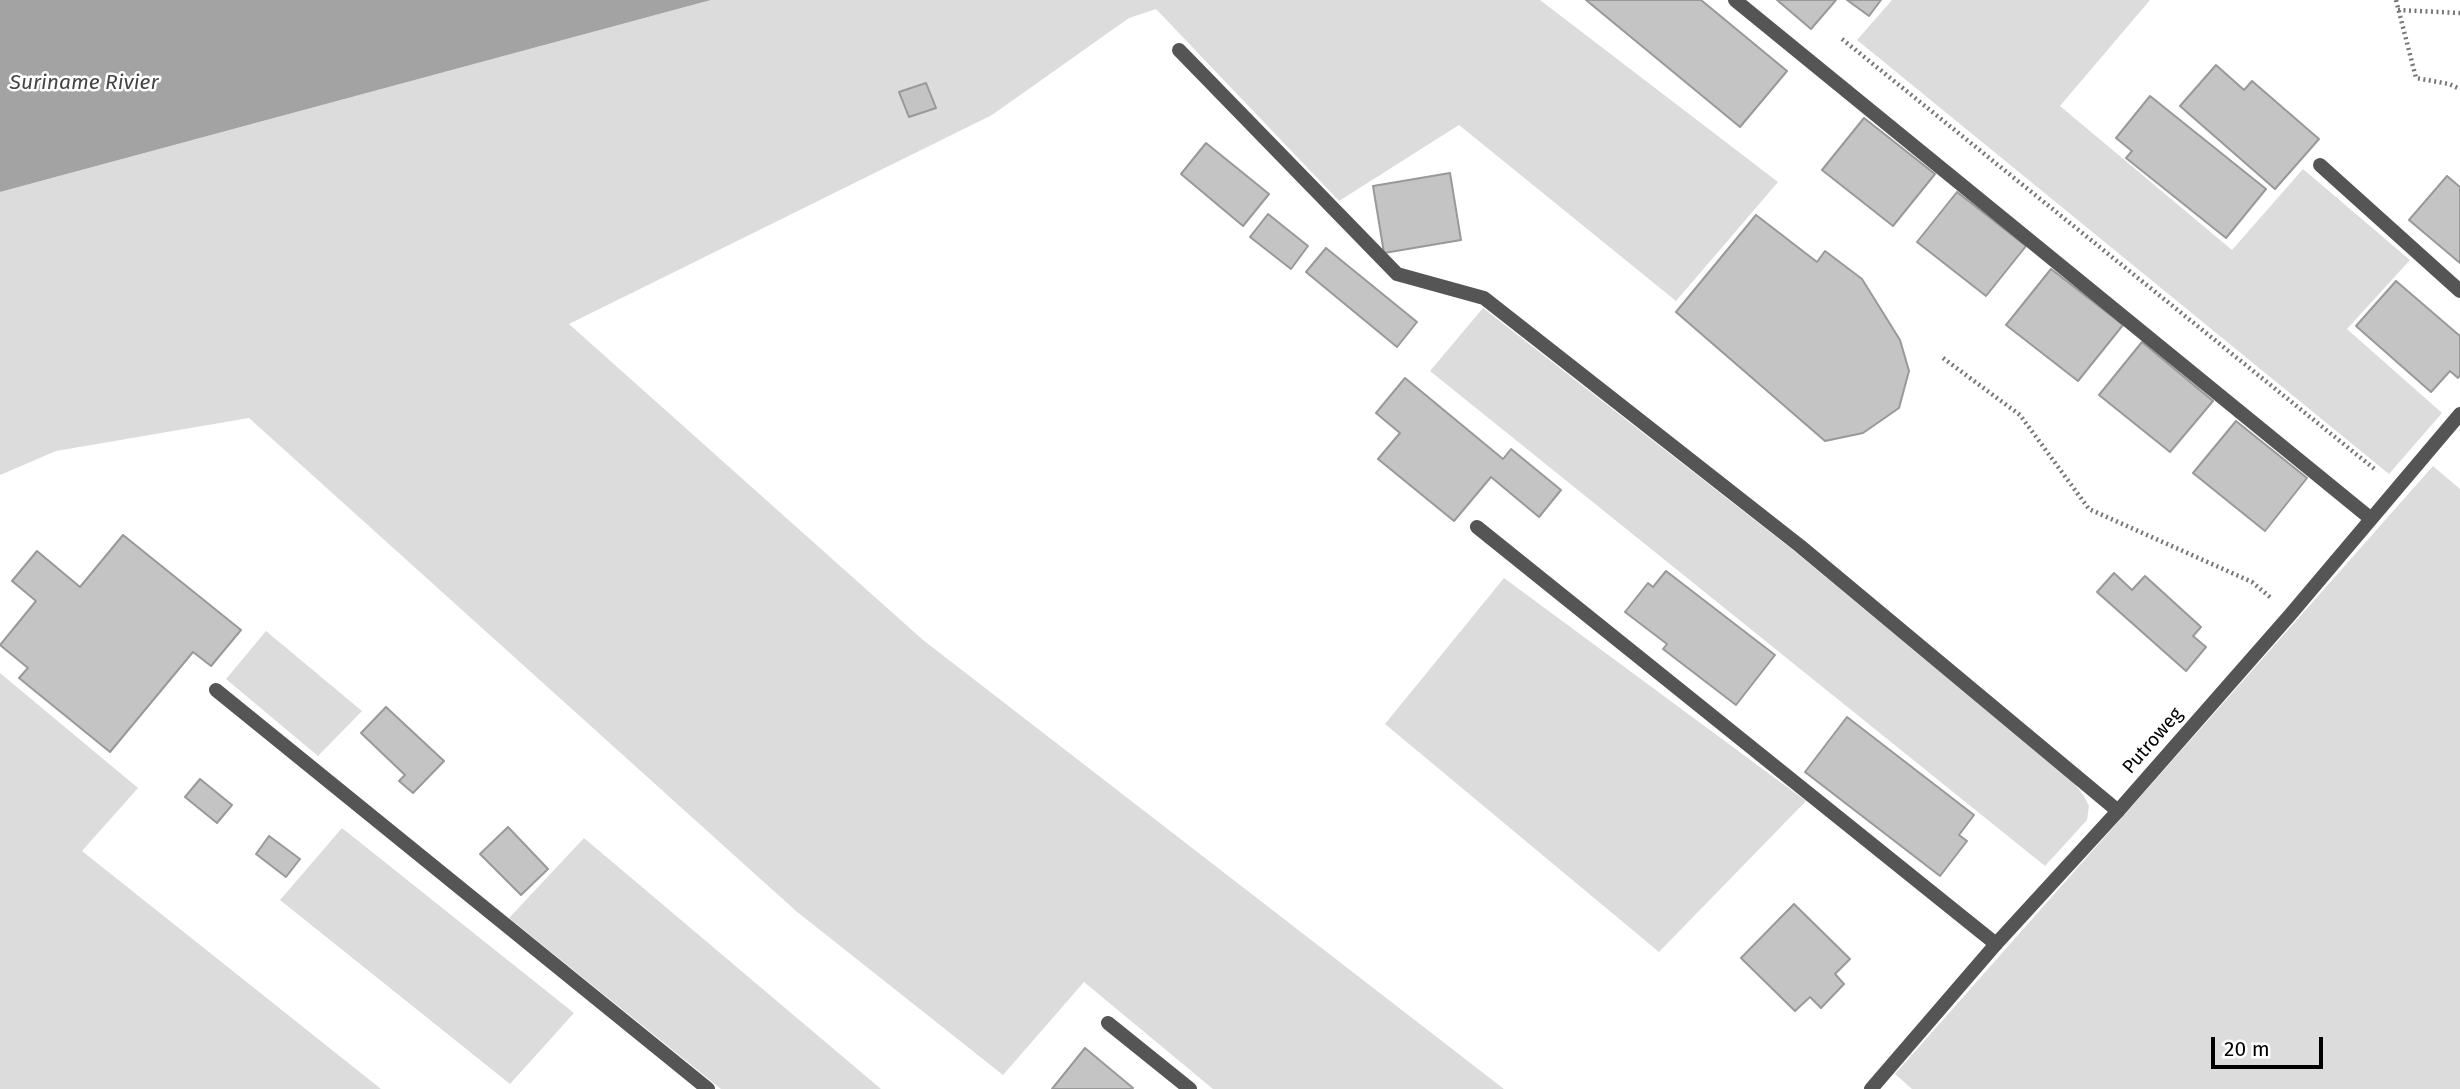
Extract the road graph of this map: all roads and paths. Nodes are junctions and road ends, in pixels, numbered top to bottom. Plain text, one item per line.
1 (1735, 0) edge
2 (2396, 0) edge
3 (2398, 10) junction
4 (2460, 13) edge
5 (1842, 39) dead end
6 (1179, 50) dead end
7 (2460, 89) edge
8 (2320, 166) dead end
9 (2460, 291) edge
10 (1943, 358) dead end
11 (2460, 414) edge
12 (2397, 487) junction
13 (2370, 518) junction
14 (1477, 527) dead end
15 (2290, 615) junction
16 (216, 690) dead end
17 (2118, 811) junction
18 (1996, 944) junction
19 (1108, 1023) dead end
20 (708, 1089) edge
21 (1190, 1089) edge
22 (1871, 1089) edge

1 - 13 street
2 - 3 path
3 - 4 path
3 - 7 path
5 - 12 path
6 - 17 street
8 - 9 street
10 - 15 path
11 - 12 street, Putroweg
12 - 13 street, Putroweg
13 - 15 street, Putroweg
14 - 18 street
15 - 17 street, Putroweg
16 - 20 street
17 - 18 street, Putroweg
18 - 22 street, Putroweg
19 - 21 street

